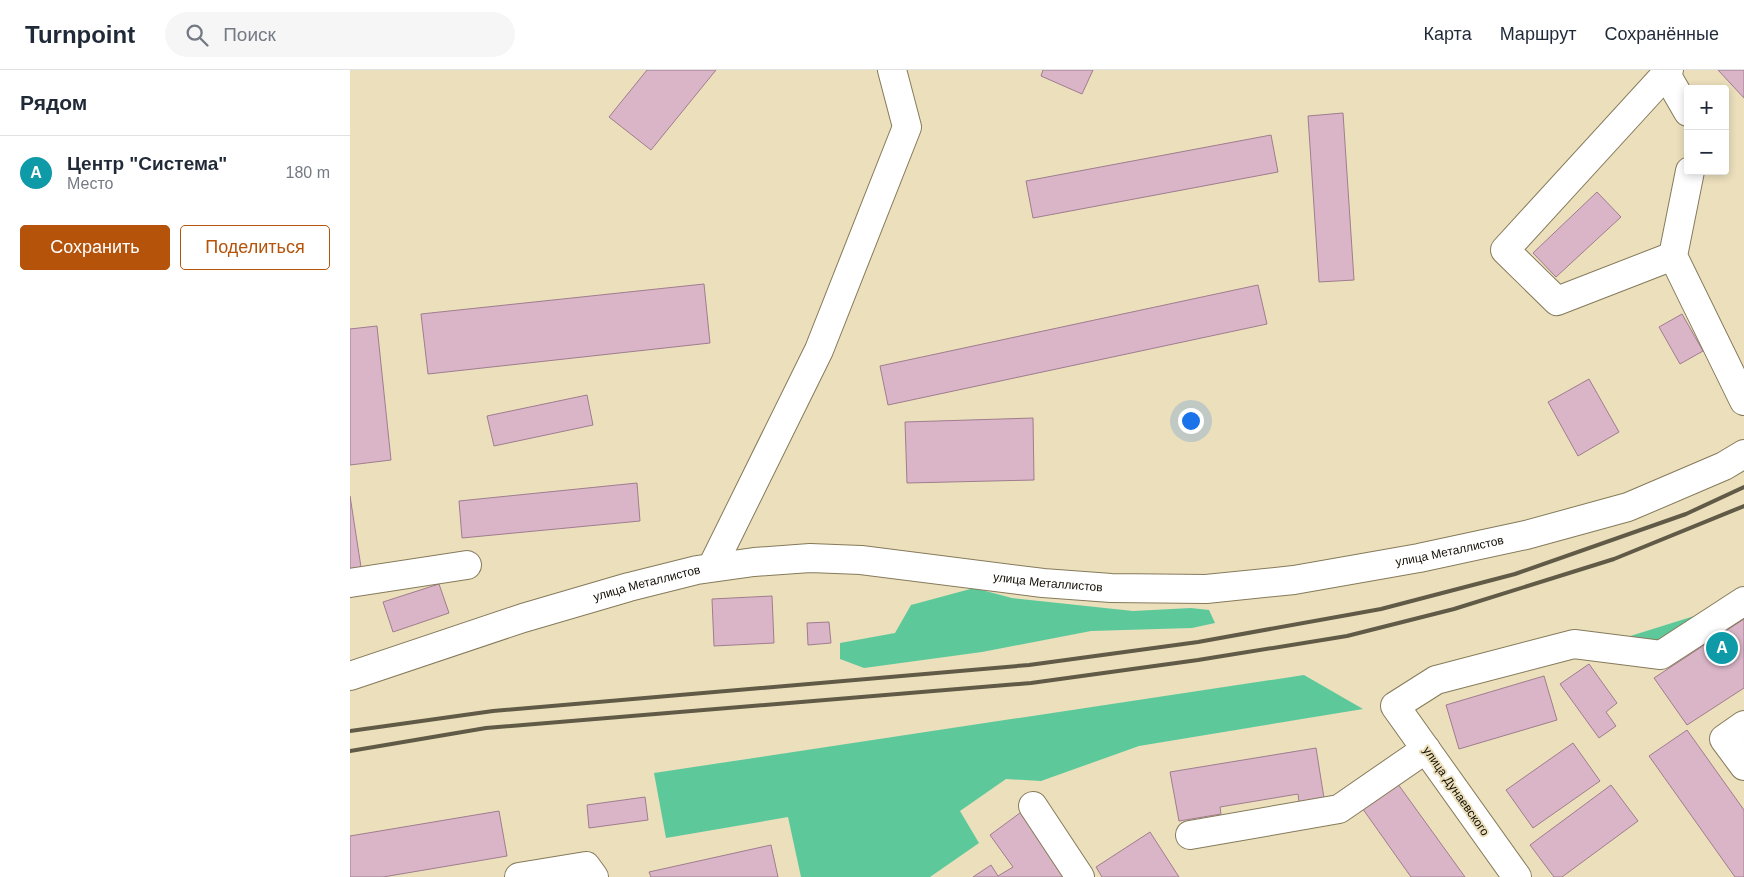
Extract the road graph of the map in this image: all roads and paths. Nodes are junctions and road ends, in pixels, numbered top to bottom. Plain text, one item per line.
1 (892, 70) edge
2 (1667, 72) edge
3 (1684, 104) edge
4 (1689, 175) edge
5 (1673, 256) junction
6 (1744, 401) edge
7 (1744, 454) edge
8 (467, 565) dead end
9 (712, 567) junction
10 (350, 583) edge
11 (1744, 601) edge
12 (350, 676) edge
13 (1744, 724) edge
14 (1426, 749) junction
15 (1744, 766) edge
16 (1033, 806) dead end
17 (1190, 835) dead end
18 (590, 871) edge
19 (519, 877) edge
20 (1080, 877) edge
21 (1517, 877) edge

1 - 9 main road
2 - 3 main road
2 - 5 main road
4 - 5 main road
5 - 6 main road
7 - 9 main road, улица Металлистов
8 - 10 main road
9 - 12 main road, улица Металлистов
11 - 14 main road, улица Дунаевского
13 - 15 main road
14 - 17 main road
14 - 21 main road, улица Дунаевского
16 - 20 main road
18 - 19 main road

